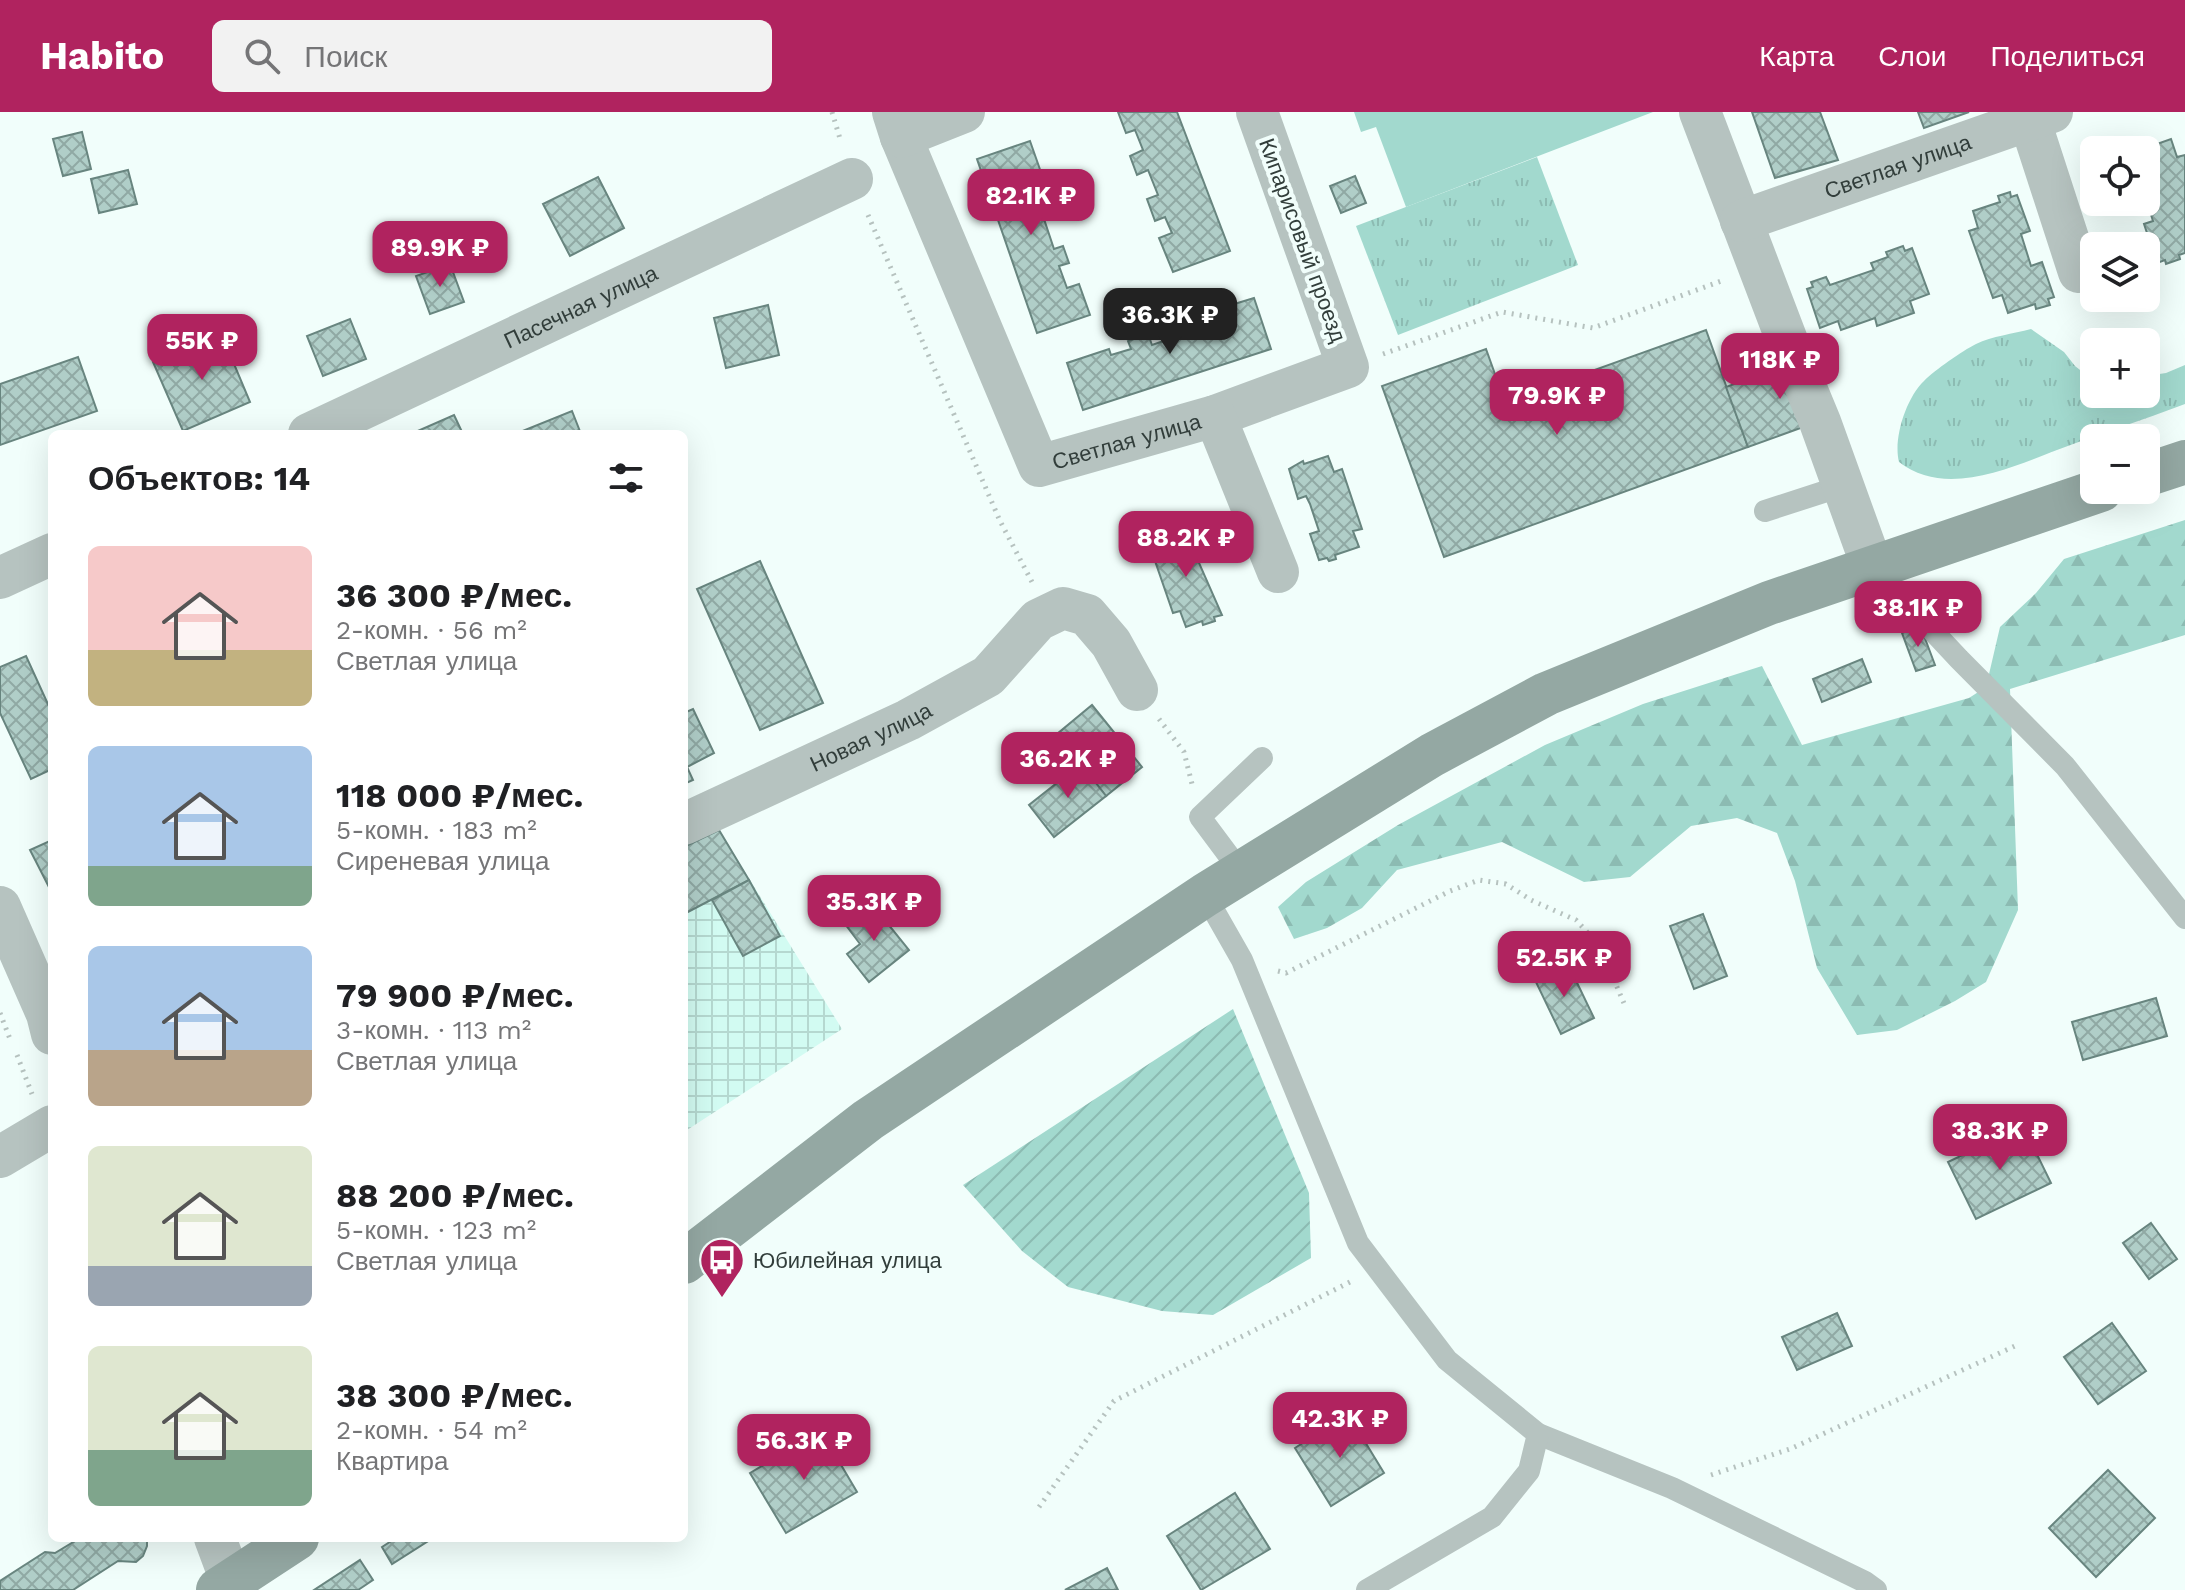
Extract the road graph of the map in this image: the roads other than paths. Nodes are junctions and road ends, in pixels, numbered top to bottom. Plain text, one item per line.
1 (964, 112) edge
2 (1257, 112) edge
3 (1700, 112) edge
4 (2036, 115) edge
5 (897, 125) edge
6 (852, 179) road end
7 (1741, 221) junction
8 (2079, 272) dead end
9 (1348, 367) joint
10 (1215, 416) junction
11 (318, 430) edge
12 (2185, 462) edge
13 (2160, 470) edge
14 (1842, 486) junction
15 (2080, 497) edge
16 (1765, 511) dead end
17 (48, 556) edge
18 (1872, 566) junction
19 (1278, 572) dead end
20 (0, 578) edge
21 (1137, 690) road end
22 (1262, 758) dead end
23 (688, 822) edge
24 (1241, 872) junction
25 (1205, 895) junction
26 (0, 907) edge
27 (2185, 918) edge
28 (48, 1018) edge
29 (48, 1129) edge
30 (0, 1157) edge
31 (688, 1259) edge
32 (1538, 1434) junction
33 (216, 1542) edge
34 (291, 1542) edge
35 (225, 1586) edge
36 (1367, 1590) edge
37 (1876, 1590) edge

1 - 5 street
2 - 9 street, Кипарисовый проезд
3 - 7 street
4 - 7 street, Светлая улица
4 - 8 street
5 - 10 street, Светлая улица
6 - 11 street, Пасечная улица
7 - 14 street
9 - 10 street, Светлая улица
10 - 19 street, Светлая улица
12 - 13 main road
14 - 16 lane
14 - 18 street
15 - 18 main road
17 - 20 street
18 - 24 main road
18 - 27 lane
21 - 23 street, Новая улица
22 - 24 lane
24 - 25 main road
25 - 31 main road
25 - 32 lane
26 - 28 street
29 - 30 street
32 - 36 lane
32 - 37 lane
33 - 35 street
34 - 35 main road

